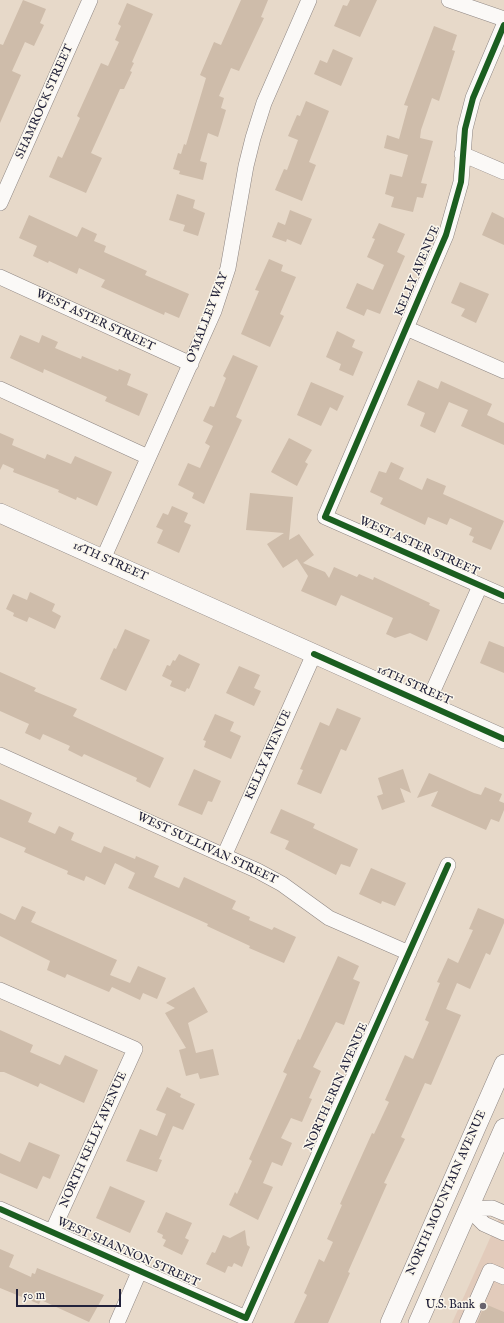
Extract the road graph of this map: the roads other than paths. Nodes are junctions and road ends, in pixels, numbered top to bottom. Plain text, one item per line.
1 (90, 0) edge
2 (309, 0) edge
3 (449, 0) edge
4 (504, 19) edge
5 (504, 25) edge
6 (462, 154) junction
7 (504, 172) edge
8 (0, 203) edge
9 (0, 277) edge
10 (406, 328) junction
11 (191, 364) junction
12 (504, 371) edge
13 (0, 389) edge
14 (148, 457) junction
15 (0, 513) edge
16 (325, 517) joint
17 (103, 559) junction
18 (480, 586) junction
19 (504, 596) edge
20 (314, 654) junction
21 (427, 704) junction
22 (504, 739) edge
23 (0, 755) edge
24 (224, 856) junction
25 (448, 865) dead end
26 (409, 953) junction
27 (0, 990) edge
28 (504, 1064) edge
29 (504, 1128) edge
30 (446, 1197) junction
31 (0, 1209) edge
32 (469, 1209) junction
33 (504, 1214) edge
34 (52, 1232) junction
35 (504, 1233) edge
36 (140, 1270) junction
37 (504, 1277) edge
38 (246, 1318) joint
39 (117, 1323) edge
40 (390, 1323) edge
41 (418, 1323) edge
42 (467, 1323) edge

1 - 8 street, SHAMROCK STREET
2 - 11 street, O'MALLEY WAY
3 - 4 street
5 - 6 street, KELLY AVENUE
6 - 7 street
6 - 10 street, KELLY AVENUE
9 - 11 street, WEST ASTER STREET
10 - 12 street
10 - 16 street, KELLY AVENUE
11 - 14 street, O'MALLEY WAY
13 - 14 street
14 - 17 street, O'MALLEY WAY
15 - 17 main road, 16TH STREET
16 - 18 street, WEST ASTER STREET
17 - 20 main road, 16TH STREET
18 - 19 street, WEST ASTER STREET
18 - 21 street
20 - 21 main road, 16TH STREET
20 - 24 street, KELLY AVENUE
21 - 22 main road, 16TH STREET
23 - 24 street, WEST SULLIVAN STREET
24 - 26 street, WEST SULLIVAN STREET
25 - 26 street, NORTH ERIN AVENUE
26 - 38 street, NORTH ERIN AVENUE
27 - 34 street, NORTH KELLY AVENUE
28 - 30 main road, NORTH MOUNTAIN AVENUE
29 - 32 main road
30 - 32 main road
30 - 40 main road, NORTH MOUNTAIN AVENUE
31 - 34 street, WEST SHANNON STREET
32 - 33 street
32 - 35 street
32 - 41 main road
34 - 36 street, WEST SHANNON STREET
36 - 38 street, WEST SHANNON STREET
36 - 39 street
37 - 42 street

